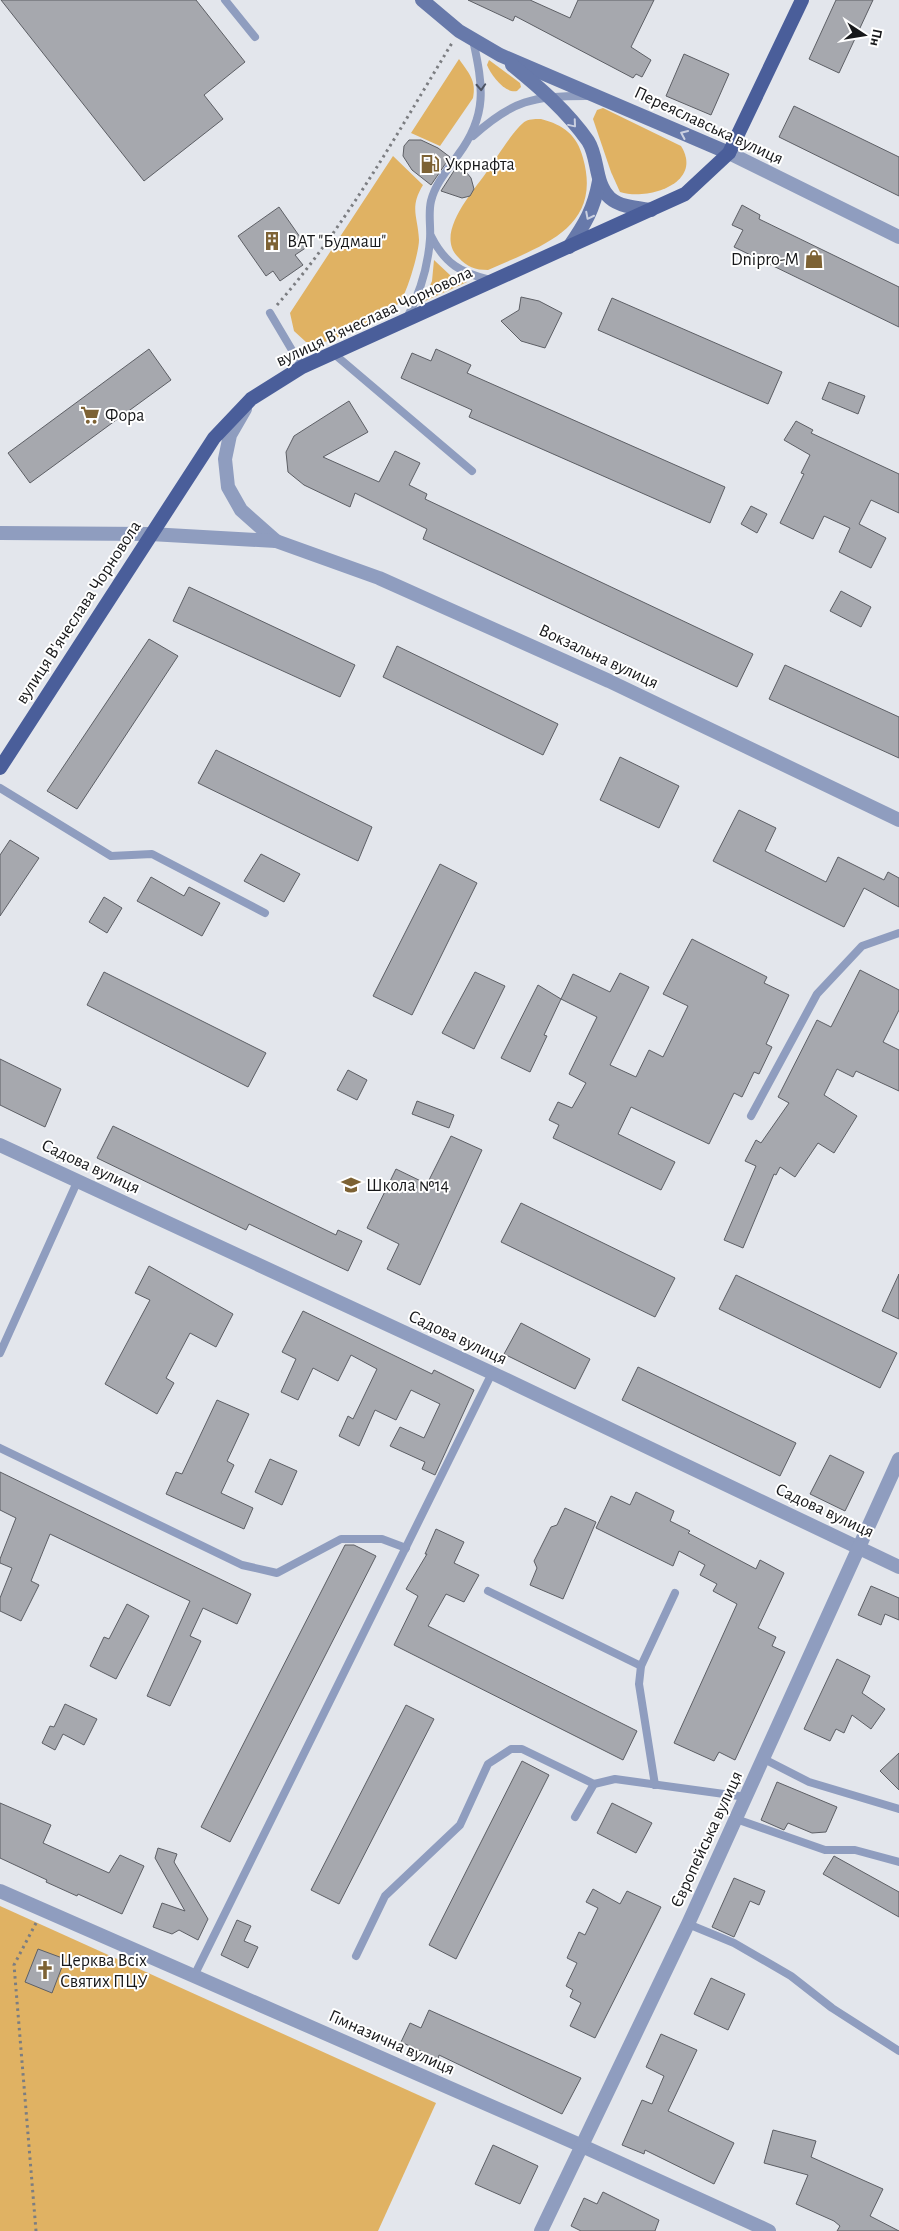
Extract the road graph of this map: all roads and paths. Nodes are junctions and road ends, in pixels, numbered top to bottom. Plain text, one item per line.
1 (225, 0) edge
2 (422, 0) edge
3 (802, 0) edge
4 (459, 31) junction
5 (255, 37) dead end
6 (473, 40) junction
7 (500, 55) junction
8 (549, 96) junction
9 (598, 96) junction
10 (472, 136) junction
11 (729, 153) junction
12 (599, 181) junction
13 (651, 210) junction
14 (431, 236) junction
15 (899, 237) edge
16 (569, 247) junction
17 (493, 281) junction
18 (270, 313) joint
19 (406, 320) junction
20 (333, 353) junction
21 (302, 367) junction
22 (251, 399) junction
23 (472, 471) dead end
24 (0, 533) edge
25 (150, 534) junction
26 (276, 541) junction
27 (0, 768) edge
28 (0, 788) edge
29 (899, 820) edge
30 (265, 913) dead end
31 (899, 933) edge
32 (751, 1116) dead end
33 (0, 1145) edge
34 (78, 1180) junction
35 (0, 1353) edge
36 (492, 1373) junction
37 (0, 1448) edge
38 (899, 1459) edge
39 (859, 1546) junction
40 (406, 1548) junction
41 (899, 1567) edge
42 (488, 1591) dead end
43 (675, 1592) dead end
44 (641, 1666) junction
45 (764, 1758) junction
46 (594, 1784) junction
47 (655, 1785) junction
48 (746, 1797) junction
49 (899, 1809) edge
50 (575, 1816) dead end
51 (736, 1819) junction
52 (899, 1862) edge
53 (0, 1891) edge
54 (42, 1909) junction
55 (688, 1924) junction
56 (356, 1956) dead end
57 (194, 1976) junction
58 (899, 2051) edge
59 (580, 2145) junction
60 (36, 2231) edge
61 (540, 2231) edge
62 (768, 2231) edge

1 - 5 lane
2 - 4 main road, Переяславська вулиця
3 - 11 main road, вулиця В'ячеслава Чорновола
4 - 6 main road, Переяславська вулиця
4 - 18 path
6 - 7 main road, Переяславська вулиця
6 -> 10 lane
7 - 8 main road, Переяславська вулиця
7 - 9 main road, Переяславська вулиця
8 - 9 lane
8 - 10 lane
8 -> 12 main road, Переяславська вулиця
11 -> 9 main road, Переяславська вулиця
10 - 14 lane
11 - 13 main road, вулиця В'ячеслава Чорновола
11 - 15 street, Переяславська вулиця
12 - 13 main road
12 -> 16 main road
13 - 16 main road, вулиця В'ячеслава Чорновола
14 - 17 lane
14 - 19 lane
16 - 17 main road, вулиця В'ячеслава Чорновола
17 - 19 main road, вулиця В'ячеслава Чорновола
18 - 21 lane
19 - 20 main road, вулиця В'ячеслава Чорновола
20 - 21 main road, вулиця В'ячеслава Чорновола
20 - 23 lane
21 - 22 main road, вулиця В'ячеслава Чорновола
22 - 25 main road, вулиця В'ячеслава Чорновола
22 - 26 street, Вокзальна вулиця
24 - 25 street, Вокзальна вулиця
25 - 26 street, Вокзальна вулиця
25 - 27 main road, вулиця В'ячеслава Чорновола
26 - 29 street, Вокзальна вулиця
28 - 30 lane
31 - 32 lane
33 - 34 street, Садова вулиця
34 - 35 lane
34 - 36 street, Садова вулиця
36 - 39 street, Садова вулиця
36 - 40 lane
37 - 40 lane
38 - 39 street, Європейська вулиця
39 - 41 street, Садова вулиця
39 - 45 street, Європейська вулиця
40 - 57 lane
42 - 44 lane
43 - 44 lane
44 - 47 lane
45 - 48 street, Європейська вулиця
45 - 49 lane
46 - 47 lane
46 - 50 lane
46 - 56 lane
47 - 48 lane
48 - 51 street, Європейська вулиця
51 - 52 lane
51 - 55 street, Європейська вулиця
53 - 54 street, Гімназична вулиця
54 - 57 street, Гімназична вулиця
54 - 60 path
55 - 58 lane
55 - 59 street, Європейська вулиця
57 - 59 street, Гімназична вулиця
59 - 61 street, Європейська вулиця
59 - 62 street, Гімназична вулиця

